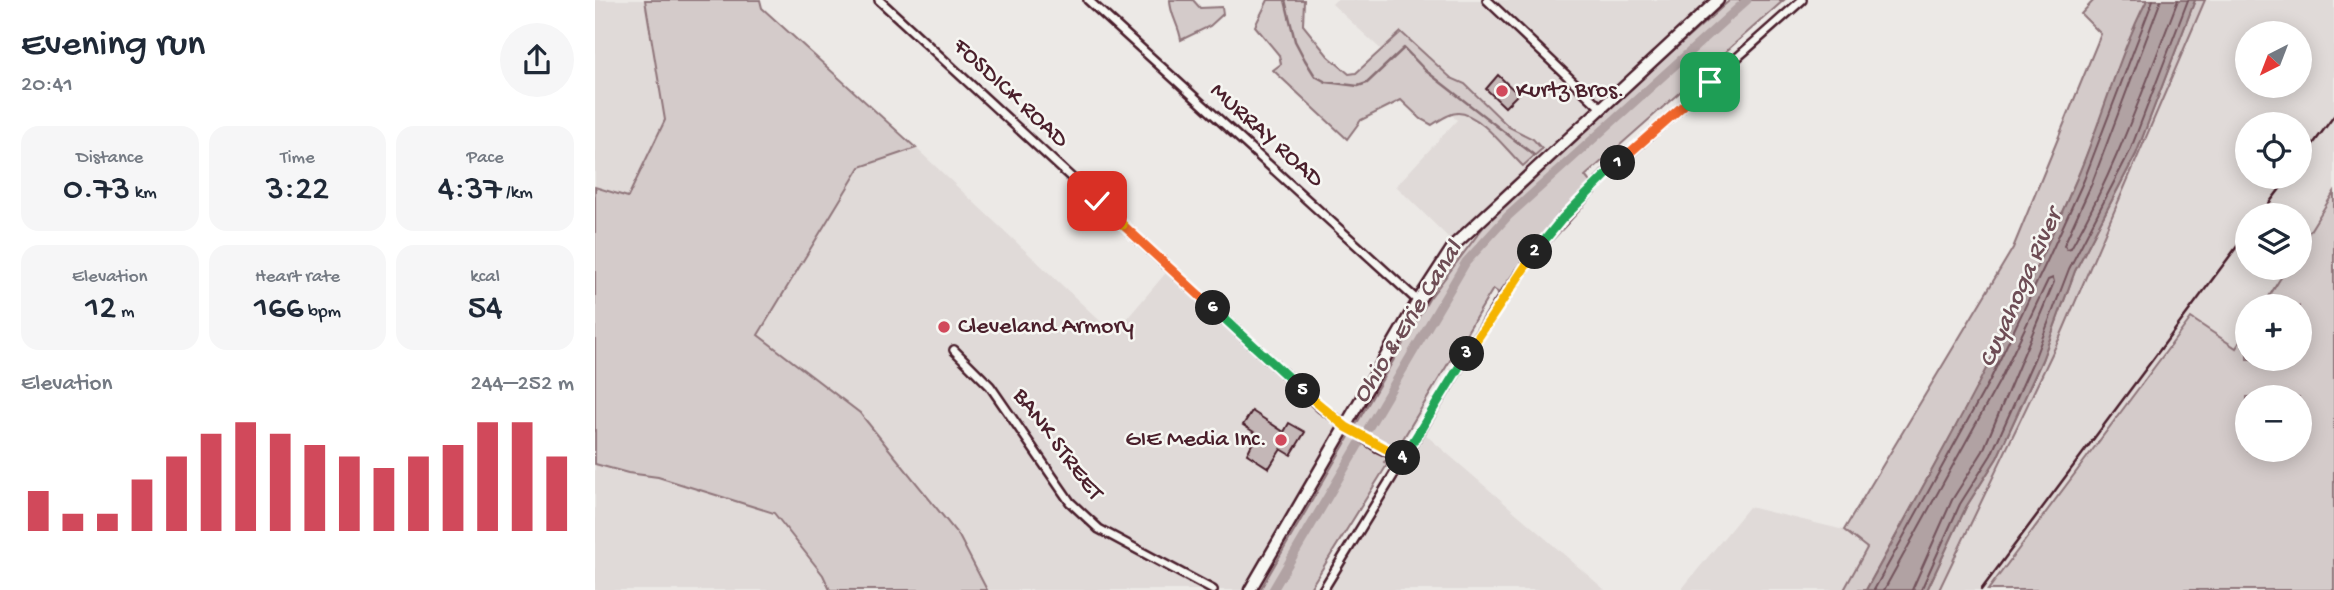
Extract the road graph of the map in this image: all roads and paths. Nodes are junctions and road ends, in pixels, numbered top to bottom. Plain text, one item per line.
1 (879, 0) edge
2 (1088, 0) edge
3 (1487, 0) edge
4 (1719, 0) edge
5 (1802, 0) edge
6 (1601, 108) junction
7 (1418, 301) junction
8 (954, 350) dead end
9 (1346, 427) junction
10 (1402, 459) junction
11 (1213, 590) edge
12 (1250, 590) edge
13 (1323, 590) edge

1 - 9 street, FOSDICK ROAD
2 - 7 street, MURRAY ROAD
3 - 6 street
4 - 6 main road
5 - 10 street
6 - 7 main road
7 - 9 main road
8 - 11 street, BANK STREET
9 - 10 street, FOSDICK ROAD
9 - 12 main road
10 - 13 street

